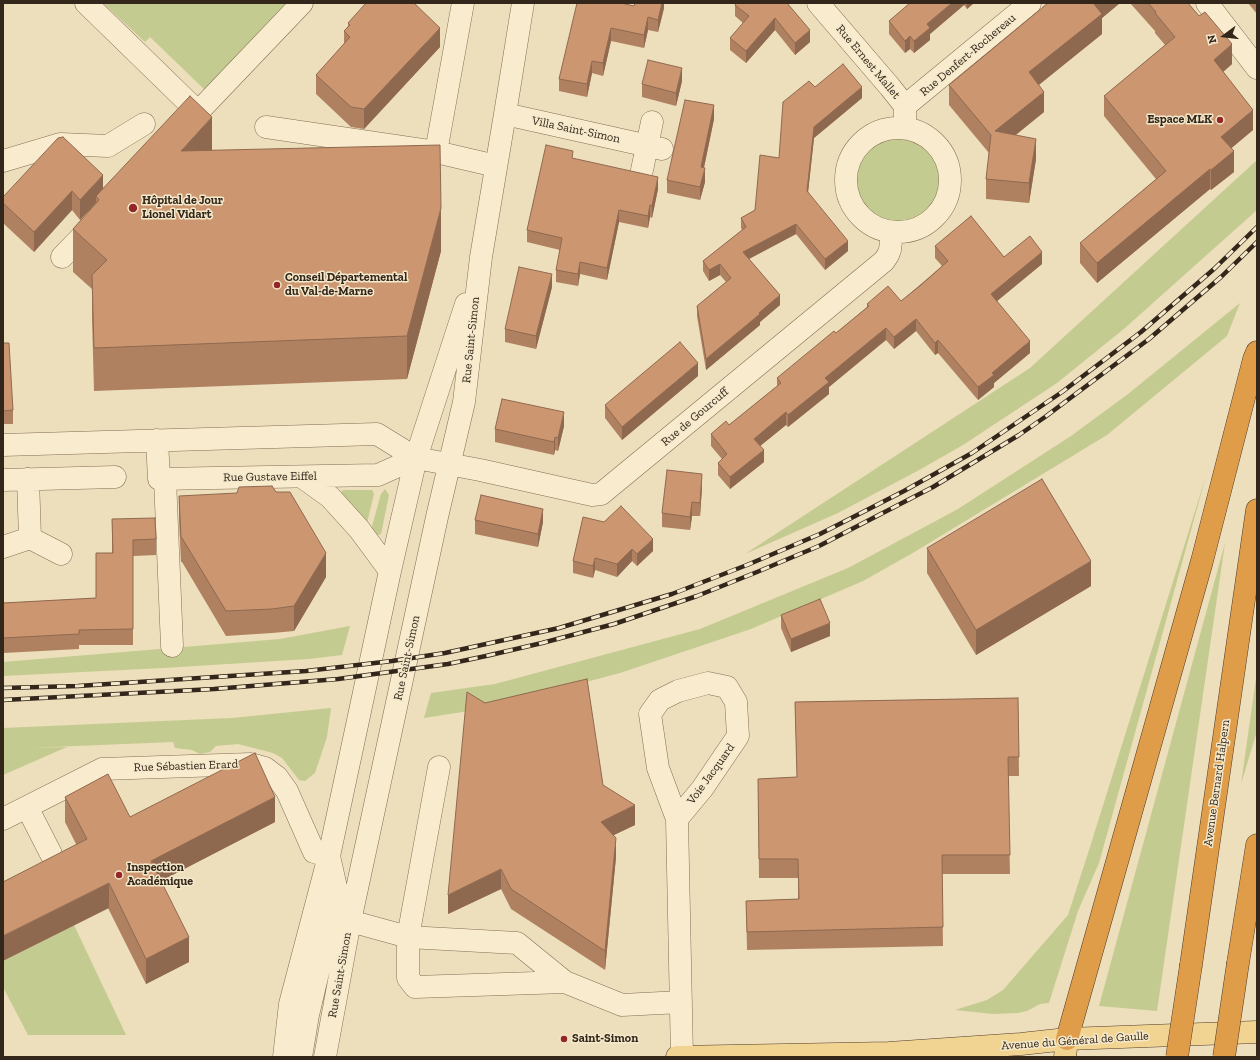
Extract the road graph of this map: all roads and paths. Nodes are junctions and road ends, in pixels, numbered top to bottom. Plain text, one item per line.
1 (86, 3) edge
2 (302, 3) edge
3 (463, 3) edge
4 (523, 3) edge
5 (818, 3) edge
6 (1030, 3) edge
7 (1207, 3) edge
8 (1257, 68) edge
9 (198, 112) junction
10 (505, 114) junction
11 (905, 117) junction
12 (652, 122) dead end
13 (144, 124) dead end
14 (266, 127) dead end
15 (182, 129) edge
16 (655, 147) junction
17 (436, 152) junction
18 (3, 161) edge
19 (496, 166) junction
20 (642, 170) dead end
21 (106, 211) edge
22 (892, 232) junction
23 (62, 257) dead end
24 (481, 257) junction
25 (1257, 352) edge
26 (158, 440) junction
27 (3, 446) edge
28 (416, 458) junction
29 (450, 464) junction
30 (115, 477) dead end
31 (302, 477) junction
32 (28, 479) junction
33 (165, 479) junction
34 (3, 480) edge
35 (1257, 510) edge
36 (30, 538) junction
37 (3, 547) edge
38 (61, 554) dead end
39 (390, 571) junction
40 (172, 646) dead end
41 (439, 767) dead end
42 (27, 807) junction
43 (3, 819) edge
44 (677, 819) junction
45 (1257, 845) edge
46 (51, 854) dead end
47 (330, 856) junction
48 (350, 921) junction
49 (408, 937) junction
50 (565, 982) junction
51 (681, 1002) junction
52 (1257, 1032) edge
53 (1066, 1048) edge
54 (284, 1057) edge
55 (301, 1057) edge
56 (325, 1057) edge
57 (677, 1057) edge
58 (682, 1057) edge
59 (1177, 1057) edge
60 (1224, 1057) edge

1 - 9 street
2 - 9 street
3 - 17 street
4 - 10 street, Rue Saint-Simon
5 - 11 street, Rue Ernest Mallet
6 - 11 street, Rue Denfert-Rochereau
7 - 8 street
9 - 15 street
10 - 16 street, Villa Saint-Simon
10 - 19 street, Rue Saint-Simon
11 - 22 street
11 - 22 street
12 - 16 street
13 - 18 street
14 - 17 street
16 - 20 street
17 - 19 street
19 - 24 street, Rue Saint-Simon
21 - 23 street
22 - 29 street, Rue de Gourcuff
24 - 28 street, Rue Saint-Simon
24 - 29 street, Rue Saint-Simon
25 - 53 highway
26 - 27 street
26 - 28 street
26 - 33 street
28 - 29 street
28 - 31 street, Rue Gustave Eiffel
28 - 39 street, Rue Saint-Simon
29 - 48 street, Rue Saint-Simon
30 - 32 street
31 - 33 street, Rue Gustave Eiffel
31 - 39 street
32 - 34 street
32 - 36 street
33 - 40 street
35 - 59 highway, Avenue Bernard Halpern, bridge
36 - 37 street
36 - 38 street
39 - 47 street, Rue Saint-Simon
41 - 49 street
42 - 43 street, Rue Sébastien Erard
42 - 46 street
42 - 47 street, Rue Sébastien Erard
44 - 44 street, Voie Jacquard
44 - 51 street, Voie Jacquard
45 - 60 highway, bridge
47 - 54 street, Rue Saint-Simon
47 - 55 street, Rue Saint-Simon
48 - 49 street
48 - 56 street, Rue Saint-Simon
49 - 50 street
49 - 50 street
50 - 51 street
51 - 58 street, Voie Jacquard
52 - 53 main road, Avenue du Général de Gaulle
53 - 58 main road, Avenue du Général de Gaulle
57 - 58 main road, Avenue du Général de Gaulle

